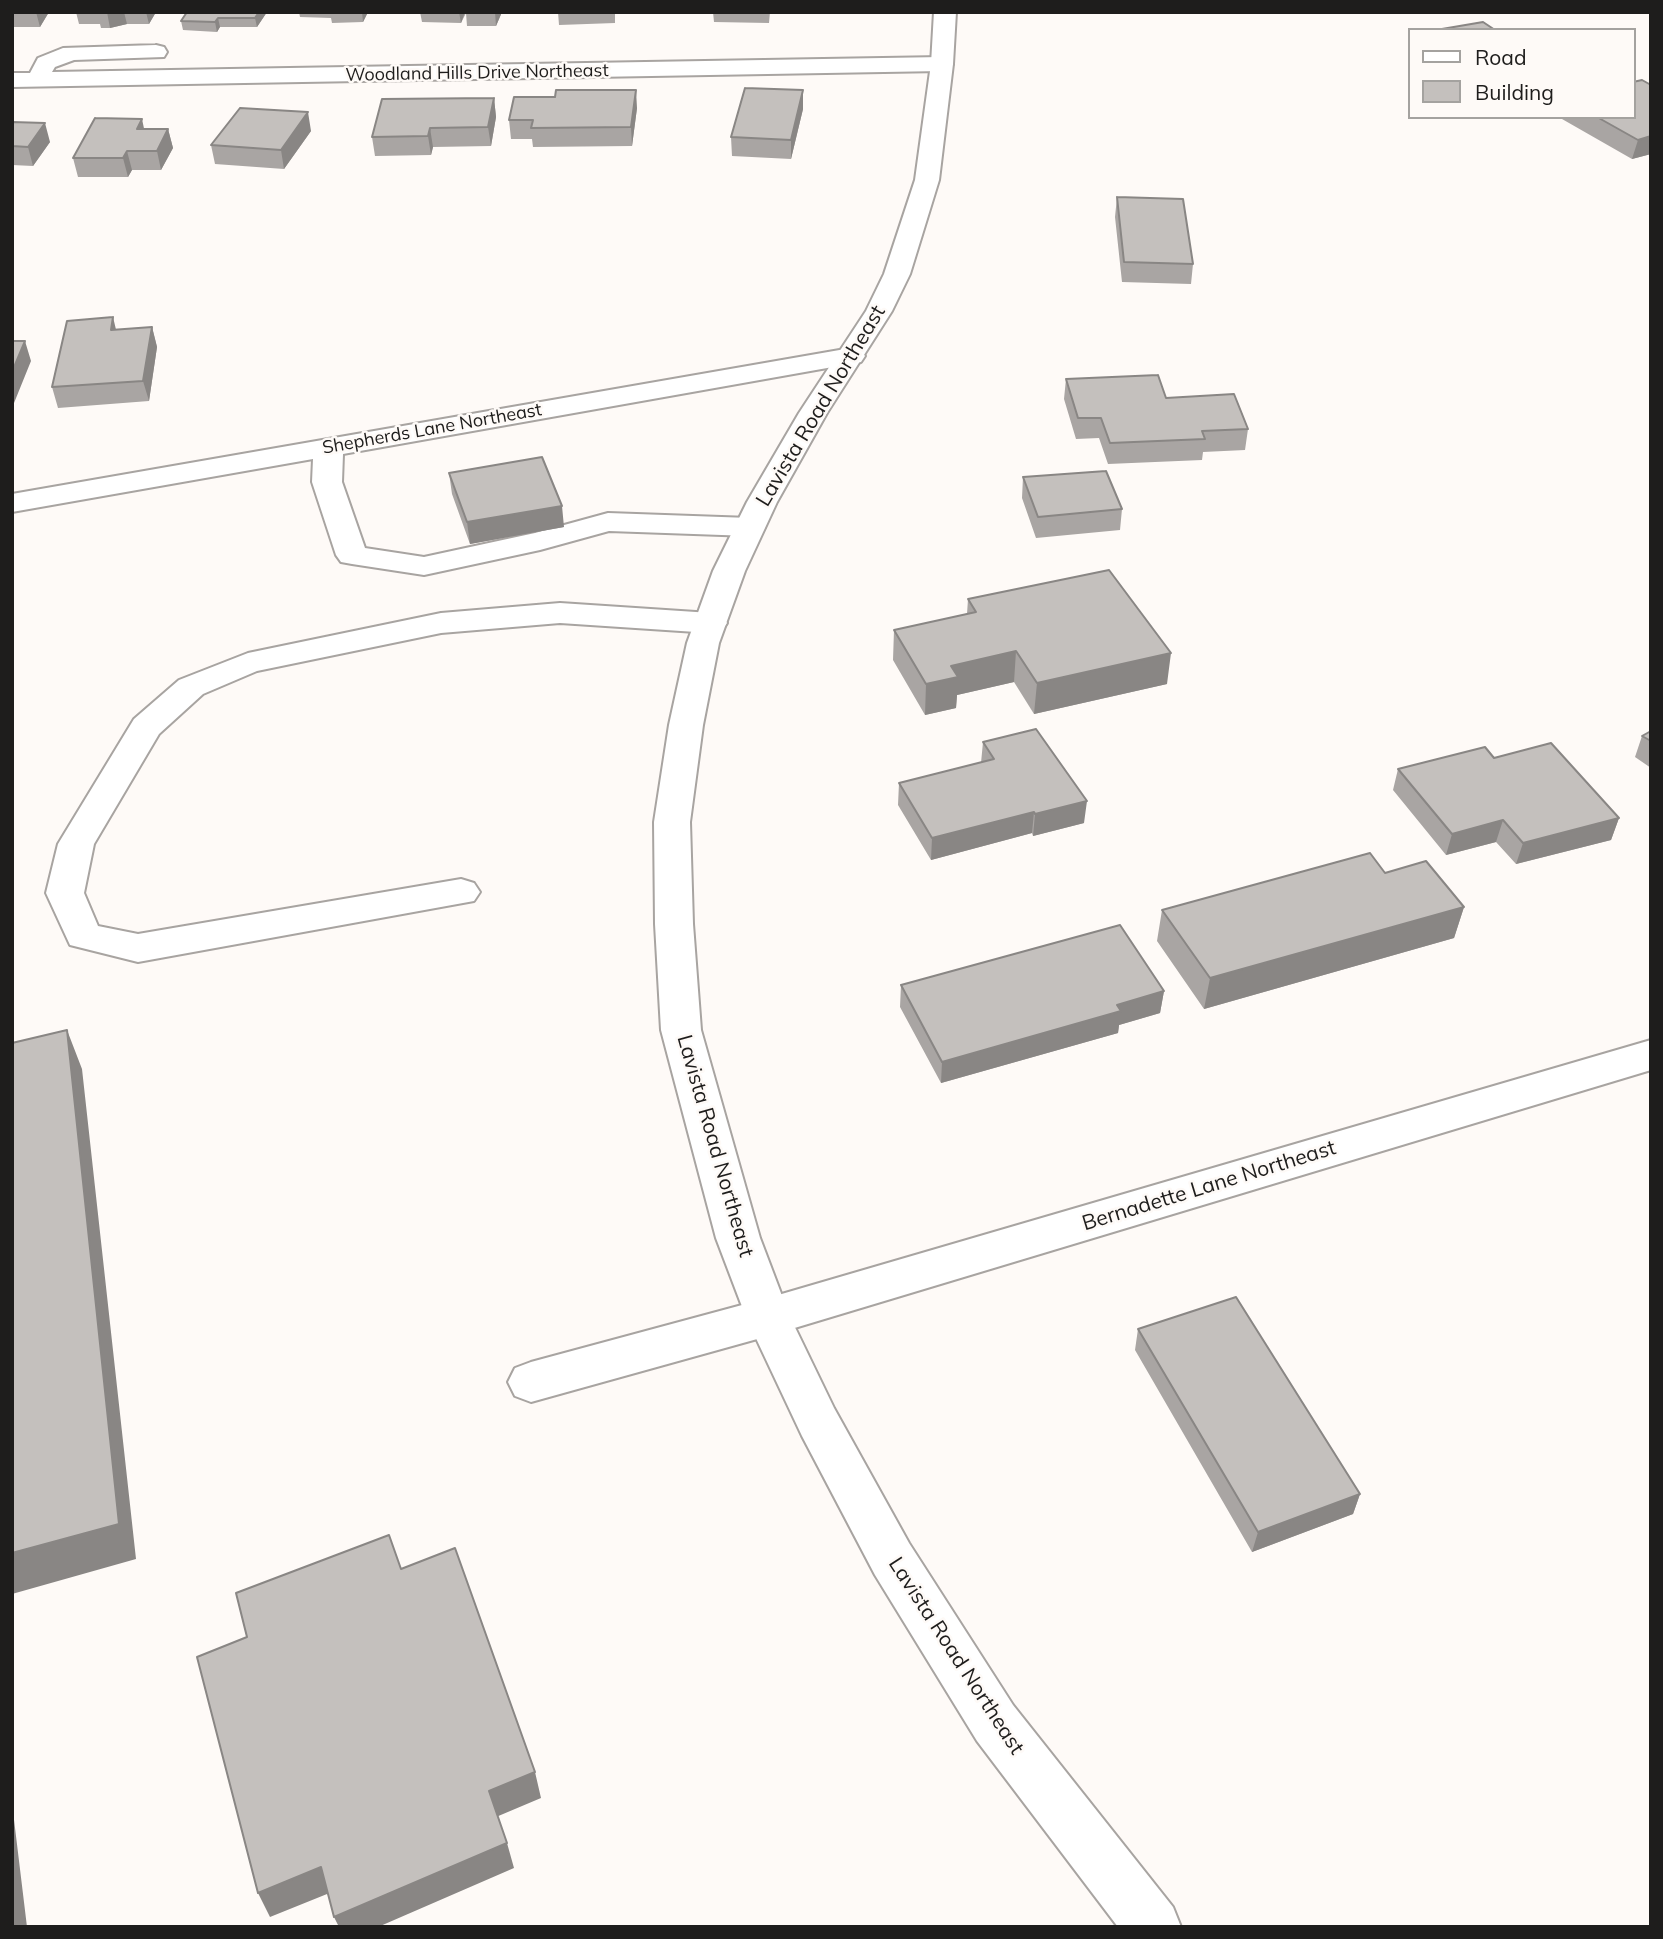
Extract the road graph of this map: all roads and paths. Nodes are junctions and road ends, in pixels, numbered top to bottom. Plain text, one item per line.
1 (945, 12) edge
2 (942, 64) junction
3 (12, 80) edge
4 (851, 356) junction
5 (328, 447) junction
6 (12, 503) edge
7 (750, 527) junction
8 (711, 623) junction
9 (461, 892) dead end
10 (1651, 1055) edge
11 (768, 1317) junction
12 (531, 1382) dead end
13 (1153, 1927) edge

1 - 2 street, Lavista Road Northeast
2 - 3 street, Woodland Hills Drive Northeast
2 - 4 street, Lavista Road Northeast
4 - 5 street, Shepherds Lane Northeast
4 - 7 street, Lavista Road Northeast
5 - 6 street, Shepherds Lane Northeast
5 - 7 street
7 - 8 street, Lavista Road Northeast
8 - 9 street
8 - 11 street, Lavista Road Northeast
10 - 11 street, Bernadette Lane Northeast
11 - 12 street, Bernadette Lane Northeast
11 - 13 street, Lavista Road Northeast

